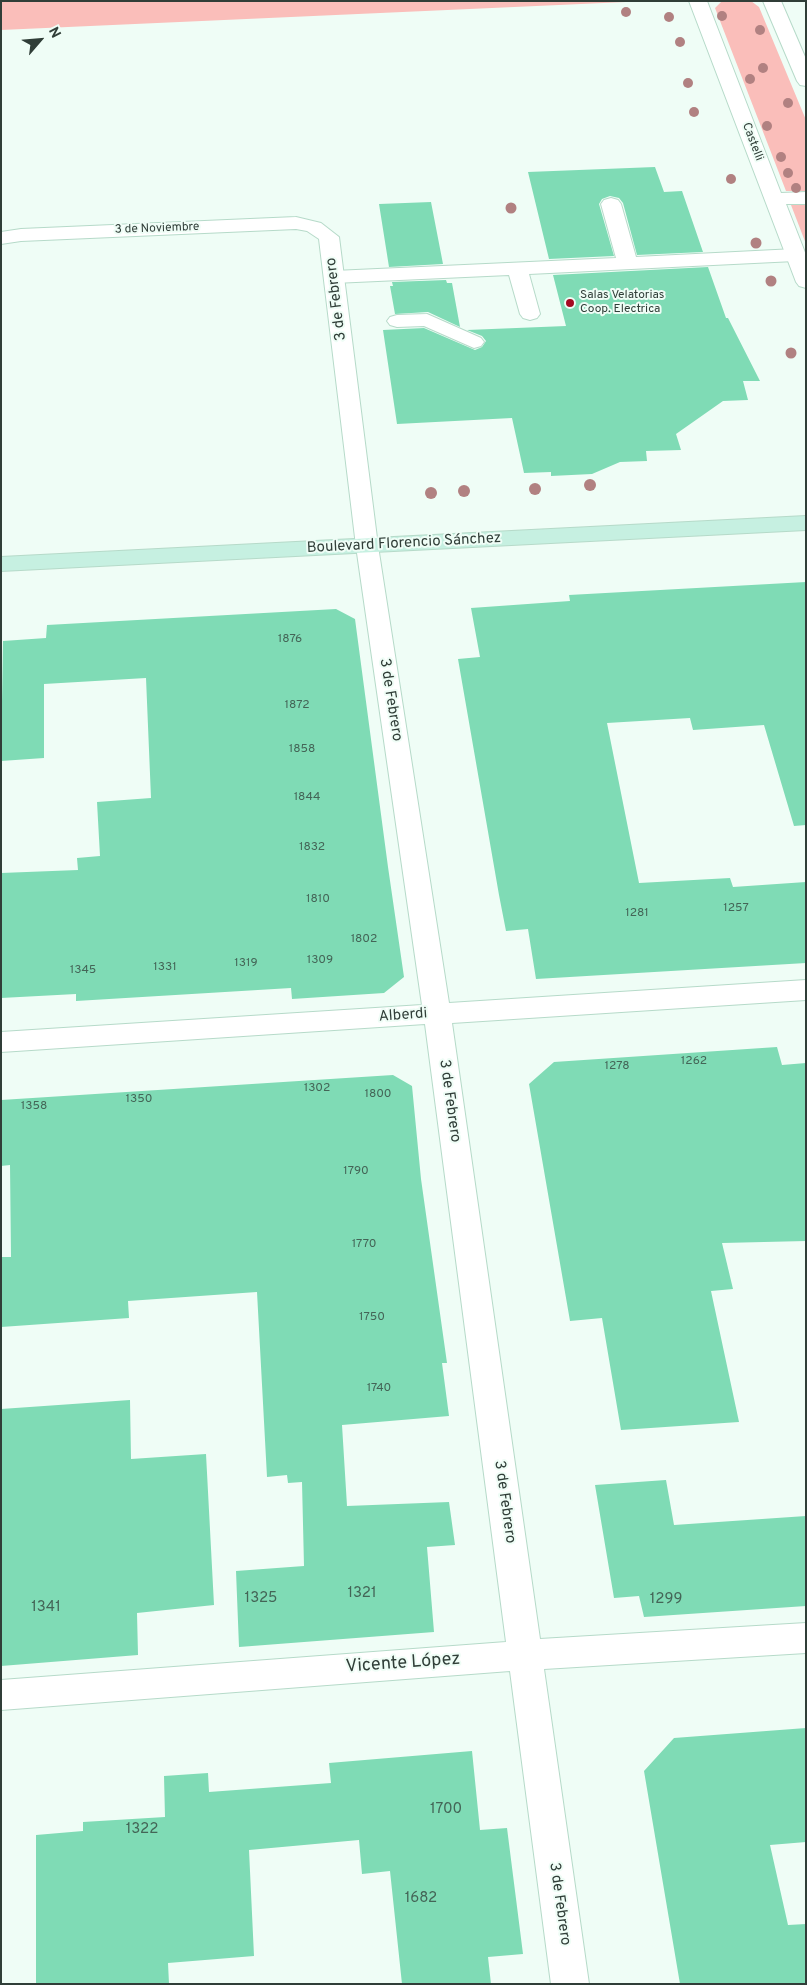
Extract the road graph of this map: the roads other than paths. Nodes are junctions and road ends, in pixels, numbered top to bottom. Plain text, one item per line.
1 (698, 1) edge
2 (772, 1) edge
3 (806, 81) edge
4 (806, 198) edge
5 (773, 199) junction
6 (611, 204) dead end
7 (314, 227) joint
8 (1, 238) edge
9 (795, 255) junction
10 (628, 264) junction
11 (518, 269) junction
12 (334, 277) junction
13 (806, 282) edge
14 (530, 314) dead end
15 (397, 321) dead end
16 (474, 342) dead end
17 (806, 523) edge
18 (366, 546) junction
19 (1, 564) edge
20 (806, 990) edge
21 (437, 1014) junction
22 (1, 1042) edge
23 (806, 1638) edge
24 (524, 1655) junction
25 (1, 1695) edge
26 (570, 1984) edge

1 - 5 street, Castelli
2 - 3 street
4 - 5 street
5 - 9 street, Castelli
6 - 10 street
7 - 8 street, 3 de Noviembre
7 - 12 street, 3 de Febrero
9 - 10 street
9 - 13 street, Castelli
10 - 11 street
11 - 12 street
11 - 14 street
12 - 18 street, 3 de Febrero
15 - 16 street
17 - 18 main road, Boulevard Florencio Sánchez
18 - 19 main road, Boulevard Florencio Sánchez
18 - 21 street, 3 de Febrero
20 - 21 street, Alberdi
21 - 22 street, Alberdi
21 - 24 street, 3 de Febrero
23 - 24 street, Vicente López
24 - 25 street, Vicente López
24 - 26 street, 3 de Febrero

